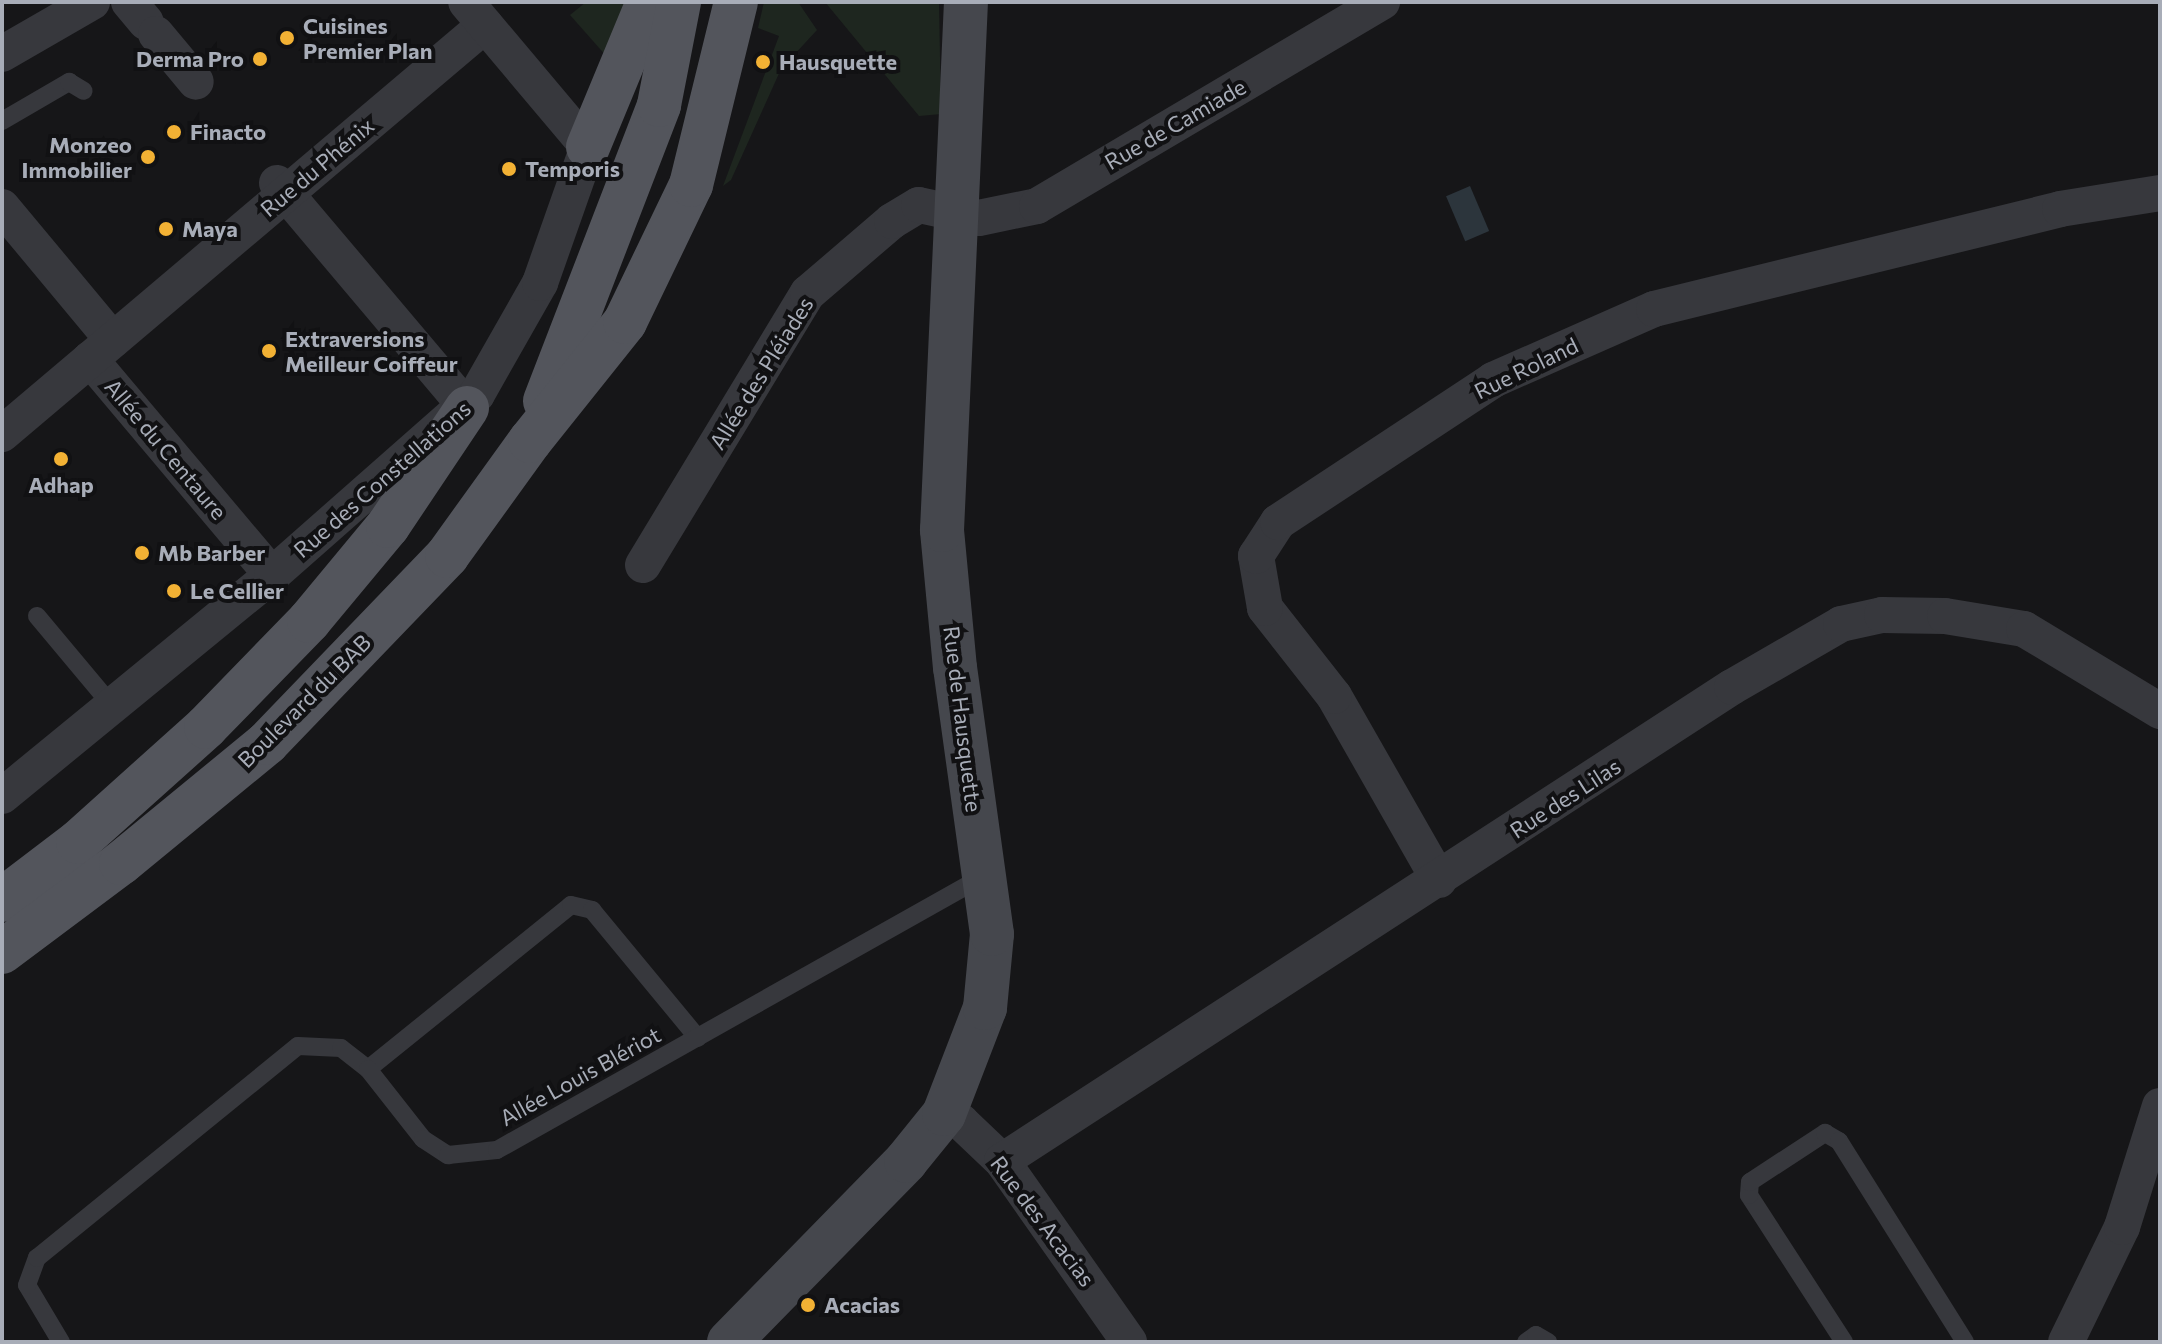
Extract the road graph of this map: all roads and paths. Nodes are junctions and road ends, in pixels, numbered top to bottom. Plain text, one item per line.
1 (92, 2) edge
2 (648, 2) edge
3 (679, 2) edge
4 (736, 2) edge
5 (966, 2) edge
6 (1382, 2) edge
7 (55, 11) edge
8 (475, 13) edge
9 (143, 19) edge
10 (2, 54) edge
11 (196, 82) dead end
12 (84, 91) dead end
13 (2, 121) edge
14 (588, 147) junction
15 (281, 188) junction
16 (2160, 193) edge
17 (2, 207) edge
18 (958, 214) junction
19 (102, 350) junction
20 (467, 408) junction
21 (2, 434) edge
22 (530, 441) junction
23 (643, 565) dead end
24 (272, 575) junction
25 (37, 616) dead end
26 (113, 707) junction
27 (2160, 711) edge
28 (2, 796) edge
29 (984, 876) junction
30 (1439, 880) junction
31 (2, 900) edge
32 (2, 952) edge
33 (698, 1038) junction
34 (368, 1069) junction
35 (2160, 1106) edge
36 (944, 1114) junction
37 (1002, 1161) junction
38 (61, 1342) edge
39 (729, 1342) edge
40 (1129, 1342) edge
41 (1526, 1342) edge
42 (1548, 1342) edge
43 (1844, 1342) edge
44 (1965, 1342) edge
45 (2066, 1342) edge

1 - 7 street
2 - 14 main road
3 - 22 main road, Boulevard du BAB
4 - 22 main road, Boulevard du BAB
5 - 18 street, Rue de Hausquette
6 - 18 street, Rue de Camiade
7 - 10 street
8 - 14 street
8 - 15 street, Rue du Phénix
9 - 11 street
12 - 13 lane
14 - 20 street, Rue des Constellations
15 - 19 street, Rue du Phénix
15 - 20 street
16 - 30 street, Rue Roland
17 - 19 street, Allée du Centaure
18 - 23 street, Allée des Pléiades
18 - 29 street, Rue de Hausquette
19 - 21 street, Rue du Phénix
19 - 24 street, Allée du Centaure
20 - 24 street, Rue des Constellations
20 - 31 main road
22 - 32 main road, Boulevard du BAB
24 - 26 street, Rue des Constellations
25 - 26 lane
26 - 28 street, Rue des Constellations
27 - 30 street, Rue des Lilas
29 - 33 lane, Allée Louis Blériot
29 - 36 street, Rue de Hausquette
30 - 37 street, Rue des Lilas
33 - 34 lane, Allée Louis Blériot
33 - 34 lane
34 - 38 lane, Allée Louis Blériot
35 - 45 street
36 - 37 street, Rue des Acacias
36 - 39 street, Rue de Hausquette
37 - 40 street, Rue des Acacias
41 - 42 lane
43 - 44 lane

